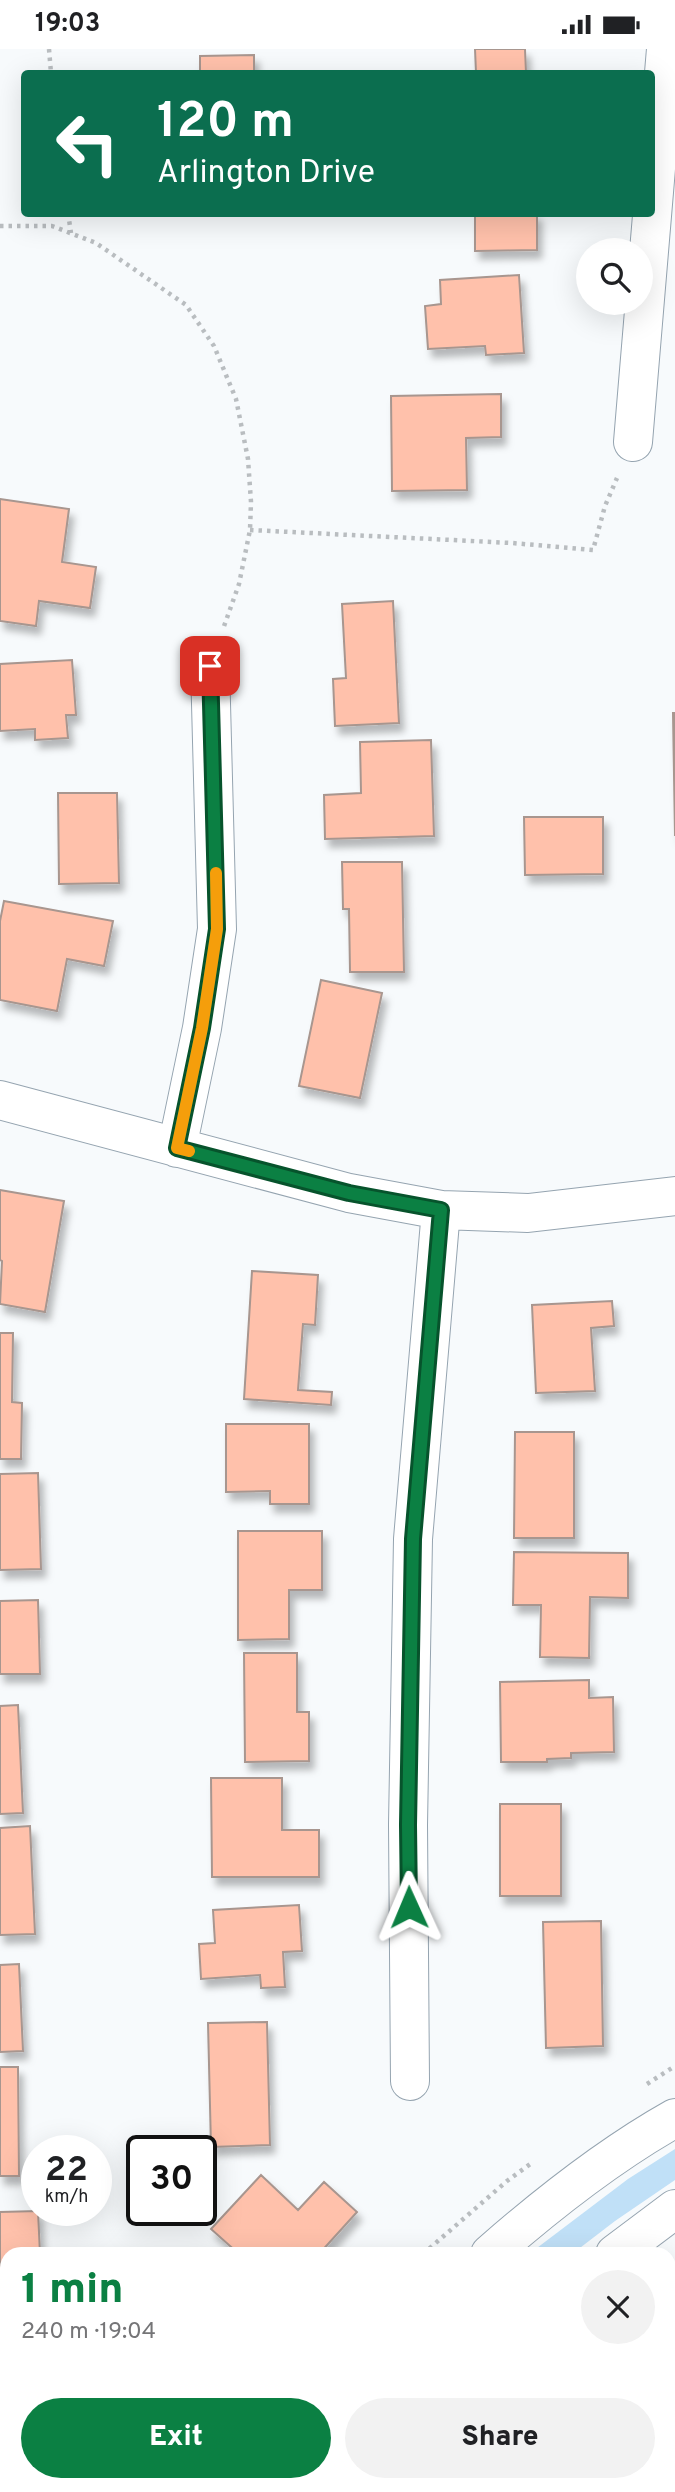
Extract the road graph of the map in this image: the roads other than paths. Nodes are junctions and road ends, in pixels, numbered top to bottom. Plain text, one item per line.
1 (666, 49) edge
2 (655, 180) edge
3 (652, 217) edge
4 (633, 442) road end
5 (210, 666) road end
6 (0, 1100) edge
7 (177, 1148) junction
8 (675, 1196) edge
9 (441, 1210) junction
10 (410, 2081) dead end
11 (675, 2118) edge
12 (675, 2210) edge
13 (497, 2247) edge
14 (625, 2247) edge

1 - 2 street
3 - 4 street
5 - 7 street
6 - 7 street
7 - 9 street
8 - 9 street
9 - 10 street
11 - 13 street
12 - 14 street

